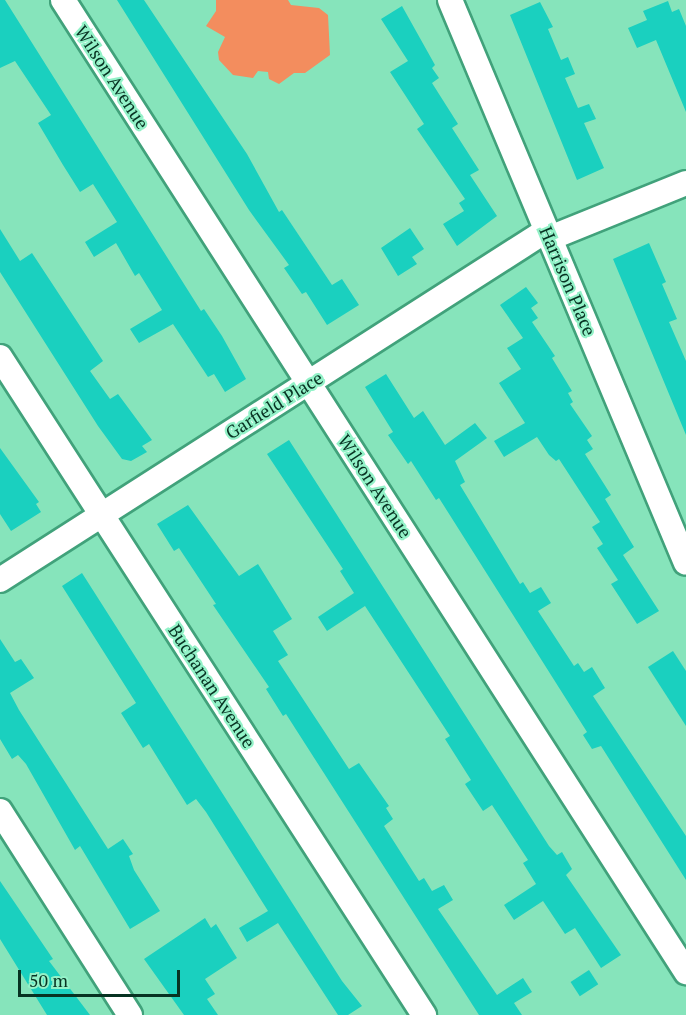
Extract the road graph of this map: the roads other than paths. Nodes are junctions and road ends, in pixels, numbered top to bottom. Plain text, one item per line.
1 (63, 0) edge
2 (450, 0) edge
3 (686, 183) edge
4 (548, 234) junction
5 (0, 357) edge
6 (309, 383) junction
7 (102, 514) junction
8 (686, 563) edge
9 (0, 580) edge
10 (0, 811) edge
11 (686, 972) edge
12 (130, 1015) edge
13 (424, 1015) edge

1 - 6 street, Wilson Avenue
2 - 4 street, Harrison Place
3 - 4 street, Garfield Place
4 - 6 street, Garfield Place
4 - 8 street, Harrison Place
5 - 7 street, Buchanan Avenue
6 - 7 street, Garfield Place
6 - 11 street, Wilson Avenue
7 - 9 street, Garfield Place
7 - 13 street, Buchanan Avenue
10 - 12 street

